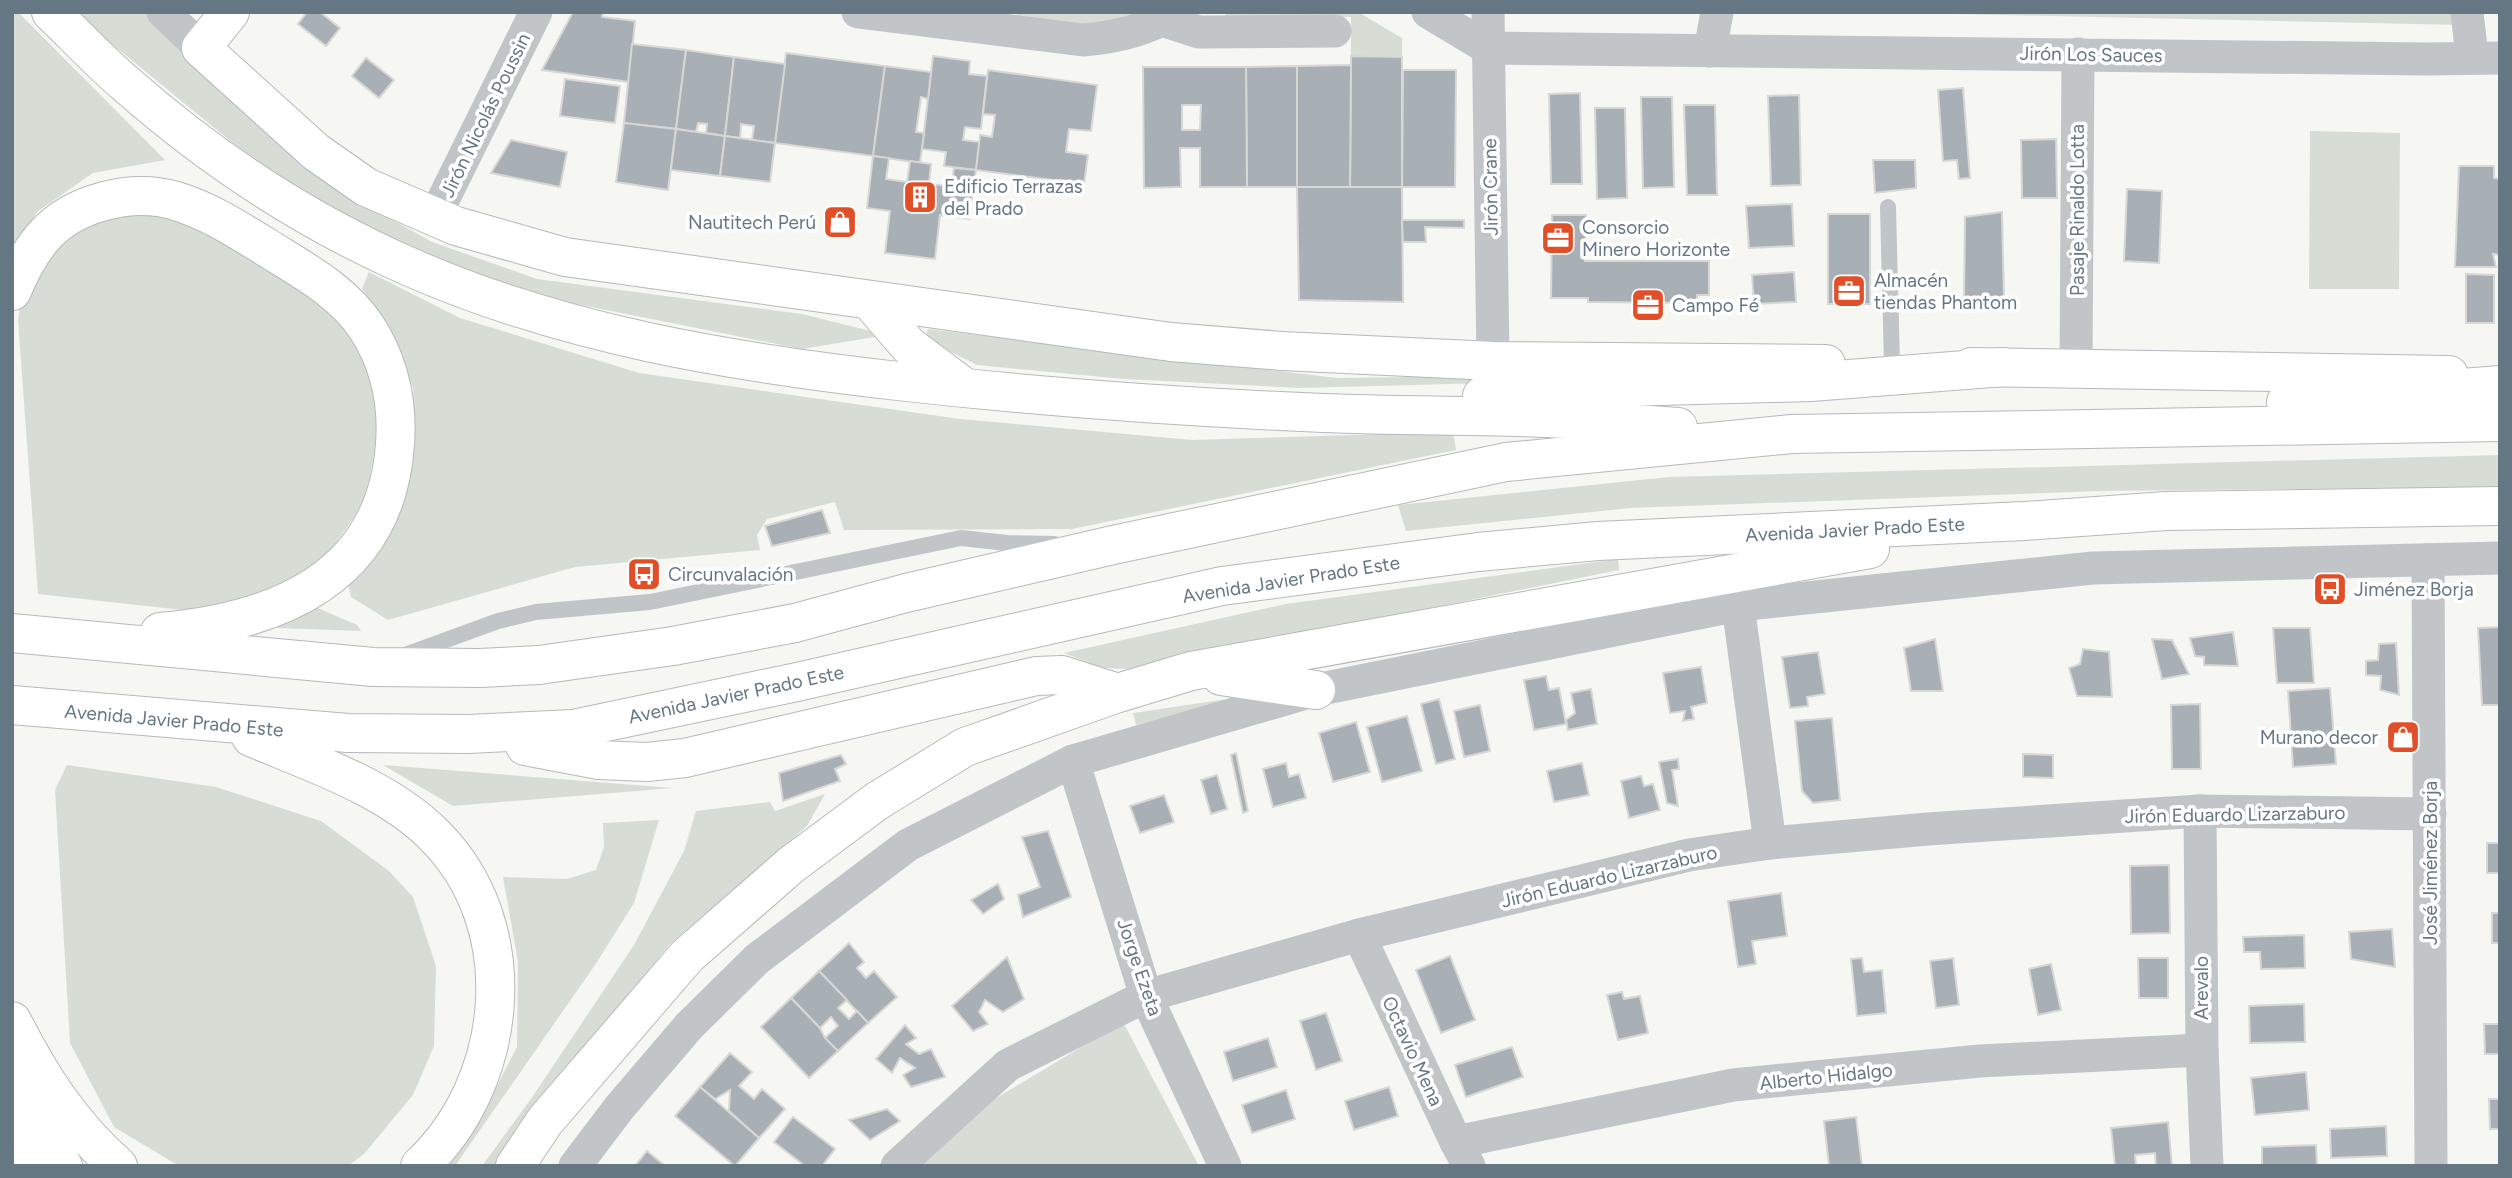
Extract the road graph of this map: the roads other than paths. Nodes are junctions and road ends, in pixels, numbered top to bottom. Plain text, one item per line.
1 (51, 12) edge
2 (163, 12) edge
3 (230, 12) edge
4 (536, 12) edge
5 (858, 12) edge
6 (1428, 12) edge
7 (1488, 12) edge
8 (1717, 12) edge
9 (2467, 12) edge
10 (1169, 16) edge
11 (1335, 31) dead end
12 (201, 48) junction
13 (1488, 48) junction
14 (1710, 51) junction
15 (2078, 54) junction
16 (2486, 57) edge
17 (1888, 207) dead end
18 (434, 218) junction
19 (12, 291) edge
20 (870, 301) junction
21 (1493, 361) junction
22 (1892, 365) junction
23 (2004, 367) junction
24 (2076, 367) junction
25 (2500, 376) edge
26 (2500, 385) edge
27 (965, 388) junction
28 (1327, 413) junction
29 (2500, 422) edge
30 (2005, 431) junction
31 (1792, 434) junction
32 (2500, 506) edge
33 (2166, 511) junction
34 (2500, 517) edge
35 (2024, 521) junction
36 (1113, 545) junction
37 (2500, 558) edge
38 (2428, 561) junction
39 (1738, 605) junction
40 (12, 633) edge
41 (78, 639) junction
42 (373, 667) junction
43 (1191, 671) junction
44 (1316, 690) junction
45 (1118, 693) junction
46 (12, 705) edge
47 (220, 724) junction
48 (468, 734) junction
49 (1073, 761) junction
50 (2200, 811) junction
51 (2430, 814) junction
52 (1770, 843) junction
53 (1359, 935) junction
54 (1146, 996) junction
55 (12, 1023) edge
56 (2202, 1050) junction
57 (19, 1091) junction
58 (1462, 1154) edge
59 (33, 1166) edge
60 (63, 1166) edge
61 (118, 1166) edge
62 (419, 1166) edge
63 (515, 1166) edge
64 (575, 1166) edge
65 (897, 1166) edge
66 (1225, 1166) edge
67 (2207, 1166) edge
68 (2431, 1166) edge

1 - 27 main road
2 - 12 street
3 - 12 main road
4 - 18 street, Jirón Nicolás Poussin
5 - 10 street
6 - 13 street
7 - 13 street, Jirón Crane
8 - 14 street
9 - 16 street, Jirón Los Sauces
10 - 11 street
12 - 18 main road
13 - 14 street, Jirón Los Sauces
13 - 21 street, Jirón Crane
14 - 15 street, Jirón Los Sauces
15 - 16 street, Jirón Los Sauces
15 - 24 street, Pasaje Rinaldo Lotta
17 - 22 lane
18 - 20 main road
19 - 41 main road
20 - 21 main road
20 - 27 main road
21 - 22 main road
22 - 23 main road
23 - 24 main road
23 - 28 main road
24 - 25 main road
26 - 30 main road
27 - 28 main road
28 - 31 main road
29 - 30 main road
30 - 31 main road
31 - 36 main road
32 - 33 main road, Avenida Javier Prado Este
33 - 34 main road
33 - 35 main road, Avenida Javier Prado Este
35 - 43 main road
35 - 48 main road, Avenida Javier Prado Este
36 - 42 main road
36 - 42 lane
37 - 38 street
38 - 39 street
38 - 51 street, José Jiménez Borja
39 - 44 street
39 - 52 street
40 - 41 main road
41 - 42 main road
43 - 44 main road
43 - 45 main road
44 - 49 street
45 - 48 main road
45 - 63 main road
46 - 47 main road, Avenida Javier Prado Este
47 - 48 main road, Avenida Javier Prado Este
47 - 62 main road
49 - 54 street, Jorge Ezeta
49 - 64 street
50 - 51 street, Jirón Eduardo Lizarzaburo
50 - 52 street, Jirón Eduardo Lizarzaburo
50 - 56 street, Arevalo
51 - 68 street, José Jiménez Borja
52 - 53 street, Jirón Eduardo Lizarzaburo
53 - 54 street, Jirón Eduardo Lizarzaburo
53 - 58 street, Octavio Mena
54 - 65 street, Jirón Eduardo Lizarzaburo
54 - 66 street, Jorge Ezeta
55 - 57 main road
55 - 61 main road
56 - 58 street, Alberto Hidalgo
56 - 67 street, Arevalo
57 - 59 main road
57 - 60 main road

